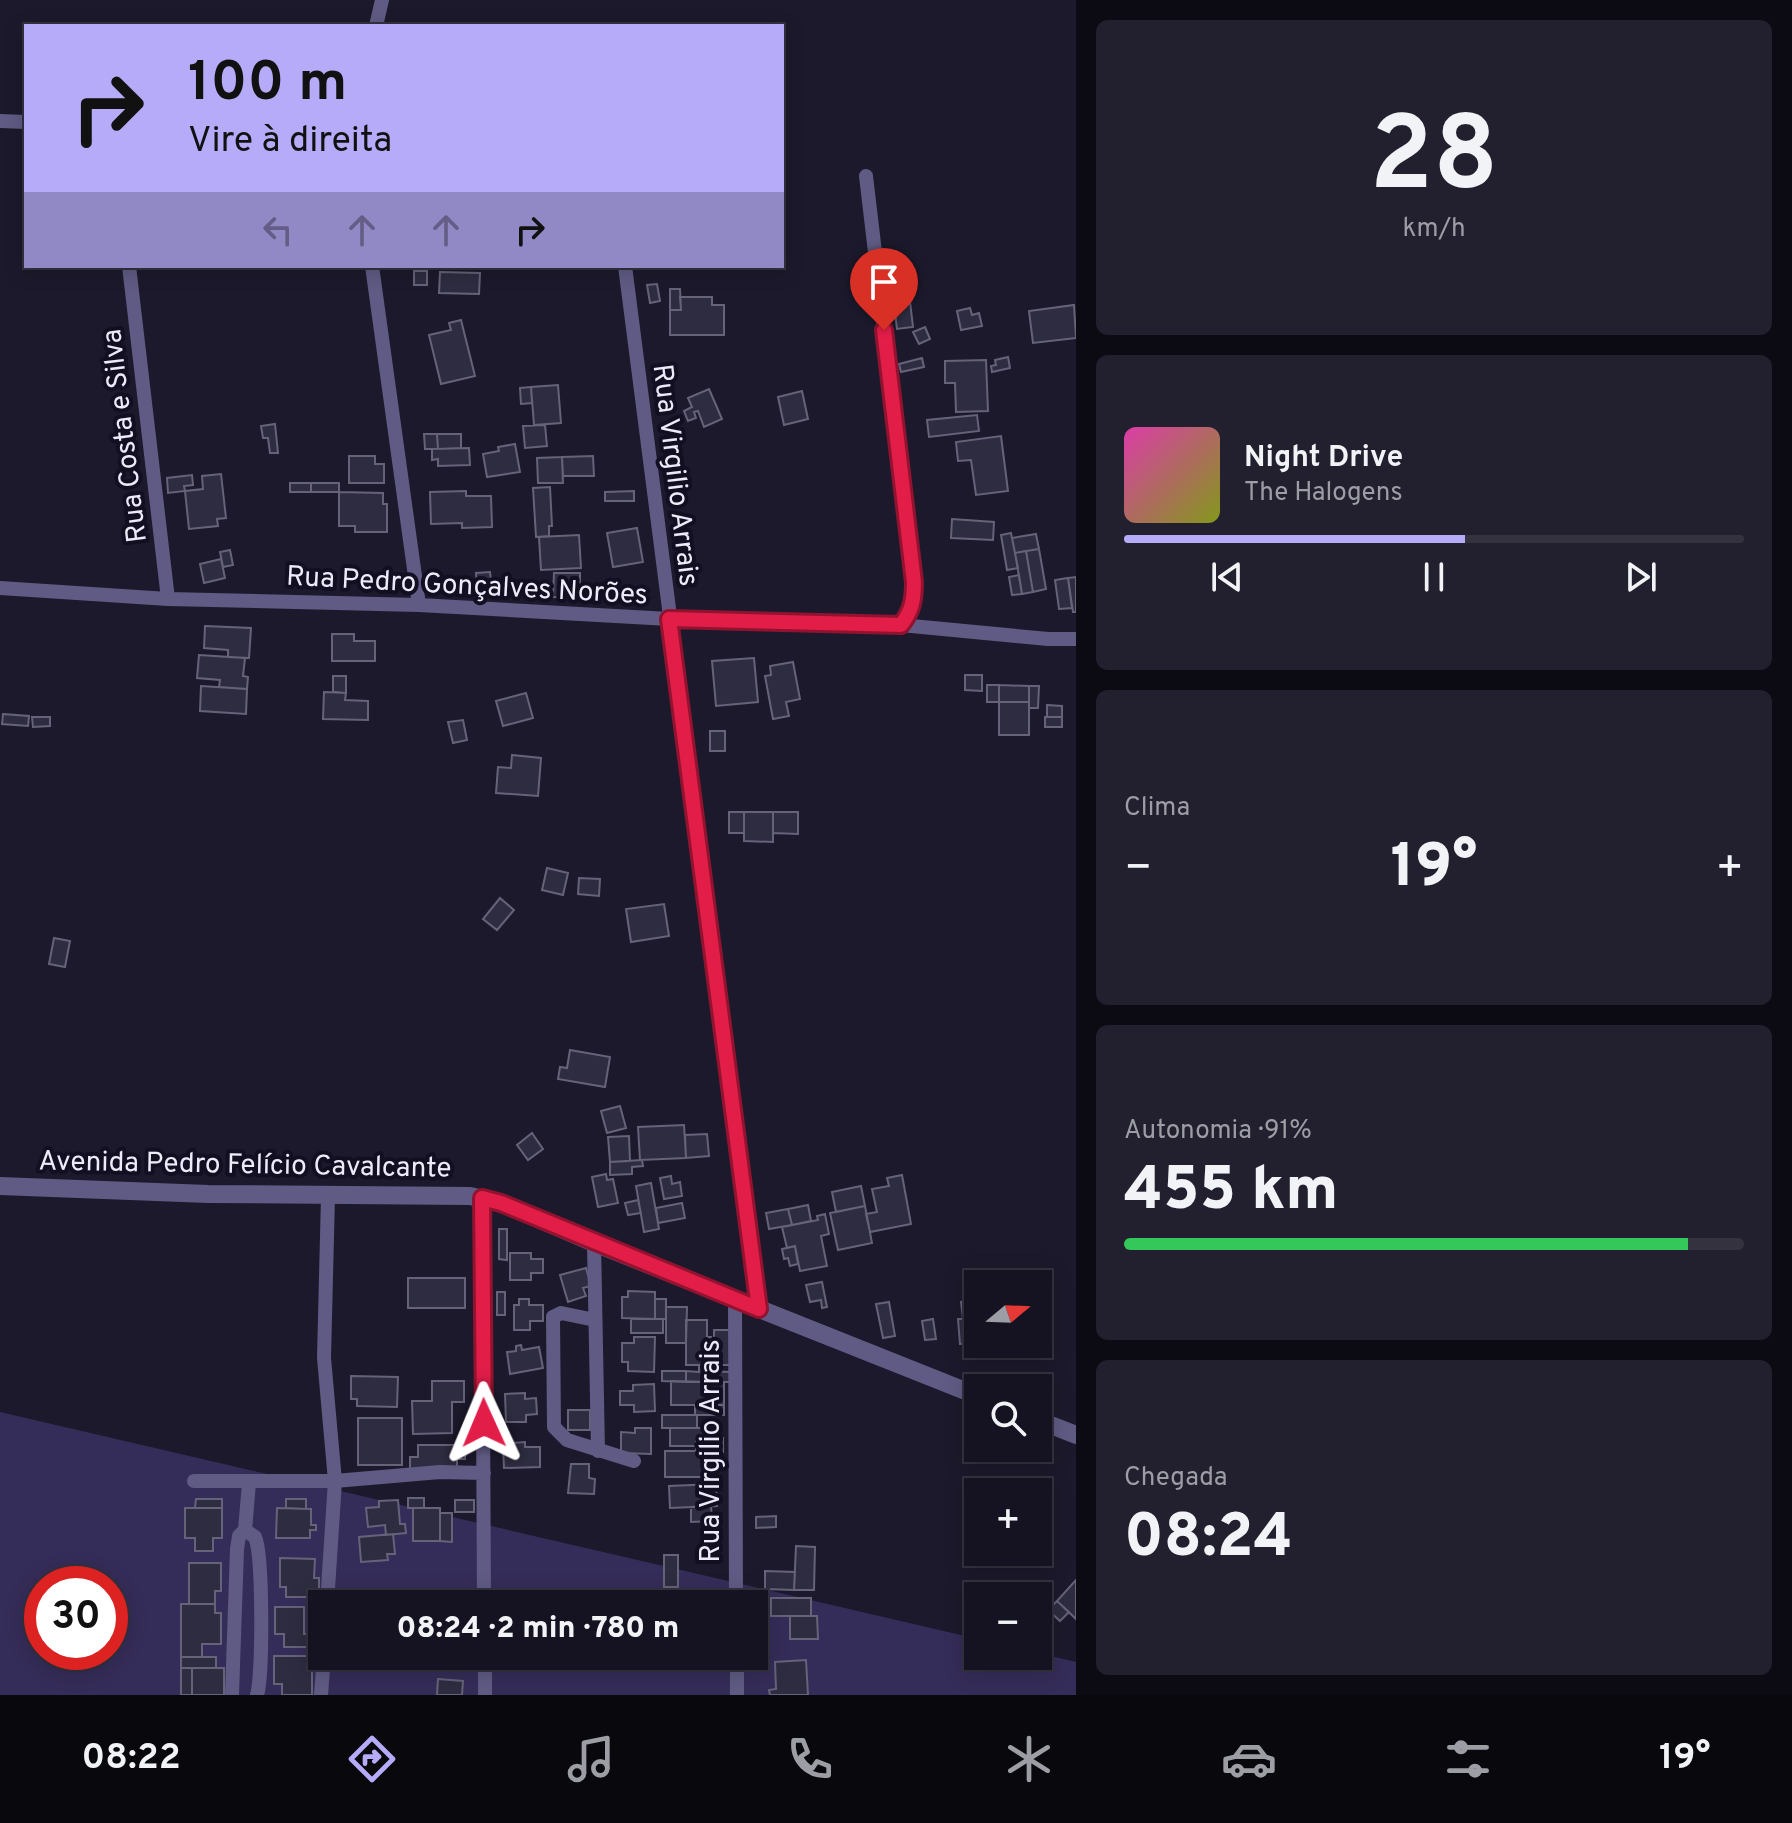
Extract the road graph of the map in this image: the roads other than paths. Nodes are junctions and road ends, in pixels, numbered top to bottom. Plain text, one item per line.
1 (382, 0) edge
2 (376, 24) edge
3 (0, 121) edge
4 (24, 122) edge
5 (866, 176) dead end
6 (129, 268) edge
7 (372, 268) edge
8 (625, 268) edge
9 (0, 588) edge
10 (168, 599) junction
11 (419, 605) junction
12 (669, 619) junction
13 (901, 625) junction
14 (1076, 639) edge
15 (0, 1186) edge
16 (328, 1196) junction
17 (482, 1198) junction
18 (594, 1243) junction
19 (735, 1298) junction
20 (759, 1309) junction
21 (595, 1320) junction
22 (964, 1390) edge
23 (1052, 1426) edge
24 (1076, 1435) edge
25 (598, 1451) junction
26 (634, 1461) dead end
27 (484, 1473) junction
28 (194, 1481) dead end
29 (335, 1481) junction
30 (249, 1483) junction
31 (245, 1530) junction
32 (328, 1590) edge
33 (484, 1590) edge
34 (736, 1590) edge
35 (323, 1670) edge
36 (485, 1670) edge
37 (737, 1670) edge
38 (232, 1695) edge
39 (257, 1695) edge
40 (321, 1695) edge
41 (485, 1695) edge
42 (737, 1695) edge

1 - 2 street
3 - 4 street
5 - 13 street
6 - 10 street, Rua Costa e Silva
7 - 11 street
8 - 12 street, Rua Virgilio Arrais
9 - 10 street, Rua Pedro Gonçalves Norões
10 - 11 street, Rua Pedro Gonçalves Norões
11 - 12 street, Rua Pedro Gonçalves Norões
12 - 13 street, Rua Pedro Gonçalves Norões
12 - 20 street, Rua Virgilio Arrais
13 - 14 street, Rua Pedro Gonçalves Norões
15 - 16 street, Avenida Pedro Felício Cavalcante
16 - 17 street, Avenida Pedro Felício Cavalcante
16 - 29 street
17 - 18 street, Avenida Pedro Felício Cavalcante
17 - 27 street
18 - 19 street, Avenida Pedro Felício Cavalcante
18 - 21 street
19 - 20 street, Avenida Pedro Felício Cavalcante
19 - 34 street, Rua Virgilio Arrais
20 - 22 street, Avenida Pedro Felício Cavalcante
21 - 25 street
21 - 25 street
23 - 24 street
25 - 26 street
27 - 29 street
27 - 33 street
28 - 30 street
29 - 30 street
29 - 32 street
30 - 31 street
31 - 38 street
31 - 39 street
35 - 40 street
36 - 41 street
37 - 42 street

